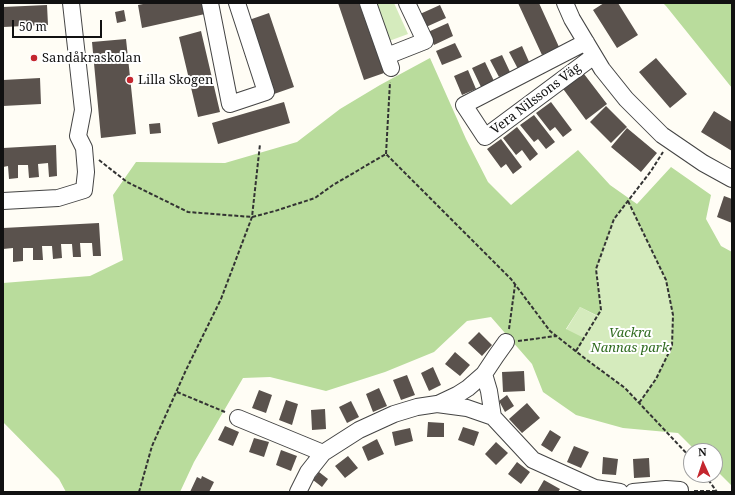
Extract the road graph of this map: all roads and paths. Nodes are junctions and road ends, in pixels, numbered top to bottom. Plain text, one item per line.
1 (73, 3) edge
2 (210, 3) edge
3 (237, 3) edge
4 (368, 3) edge
5 (407, 3) edge
6 (565, 3) edge
7 (586, 42) junction
8 (594, 56) junction
9 (389, 62) junction
10 (670, 140) junction
11 (260, 144) dead end
12 (84, 148) junction
13 (386, 154) junction
14 (732, 179) edge
15 (3, 201) edge
16 (628, 201) junction
17 (252, 217) junction
18 (515, 284) junction
19 (557, 336) junction
20 (506, 342) junction
21 (576, 351) junction
22 (484, 374) junction
23 (177, 392) junction
24 (639, 403) junction
25 (437, 404) junction
26 (493, 417) junction
27 (238, 418) joint
28 (683, 450) edge
29 (323, 453) junction
30 (711, 483) edge
31 (680, 490) joint
32 (139, 492) edge
33 (298, 492) edge
34 (620, 492) edge
35 (633, 492) edge
36 (717, 492) edge

1 - 12 street
2 - 3 street
4 - 9 street
5 - 9 street
6 - 7 street
7 - 8 street
7 - 8 street, Vera Nilssons Väg
8 - 10 street
9 - 13 path
10 - 14 street
10 - 16 path
11 - 17 path
12 - 15 street
12 - 17 path
13 - 17 path
13 - 18 path
16 - 21 path
16 - 24 path
17 - 23 path
18 - 19 path
18 - 20 path
19 - 20 path
19 - 21 path
20 - 22 street
21 - 24 path
22 - 25 street
22 - 26 street
23 - 27 path
23 - 32 path
24 - 28 path
25 - 26 street
25 - 29 street
26 - 34 street
27 - 29 street
29 - 33 street
30 - 36 path
31 - 35 street
31 - 36 path

